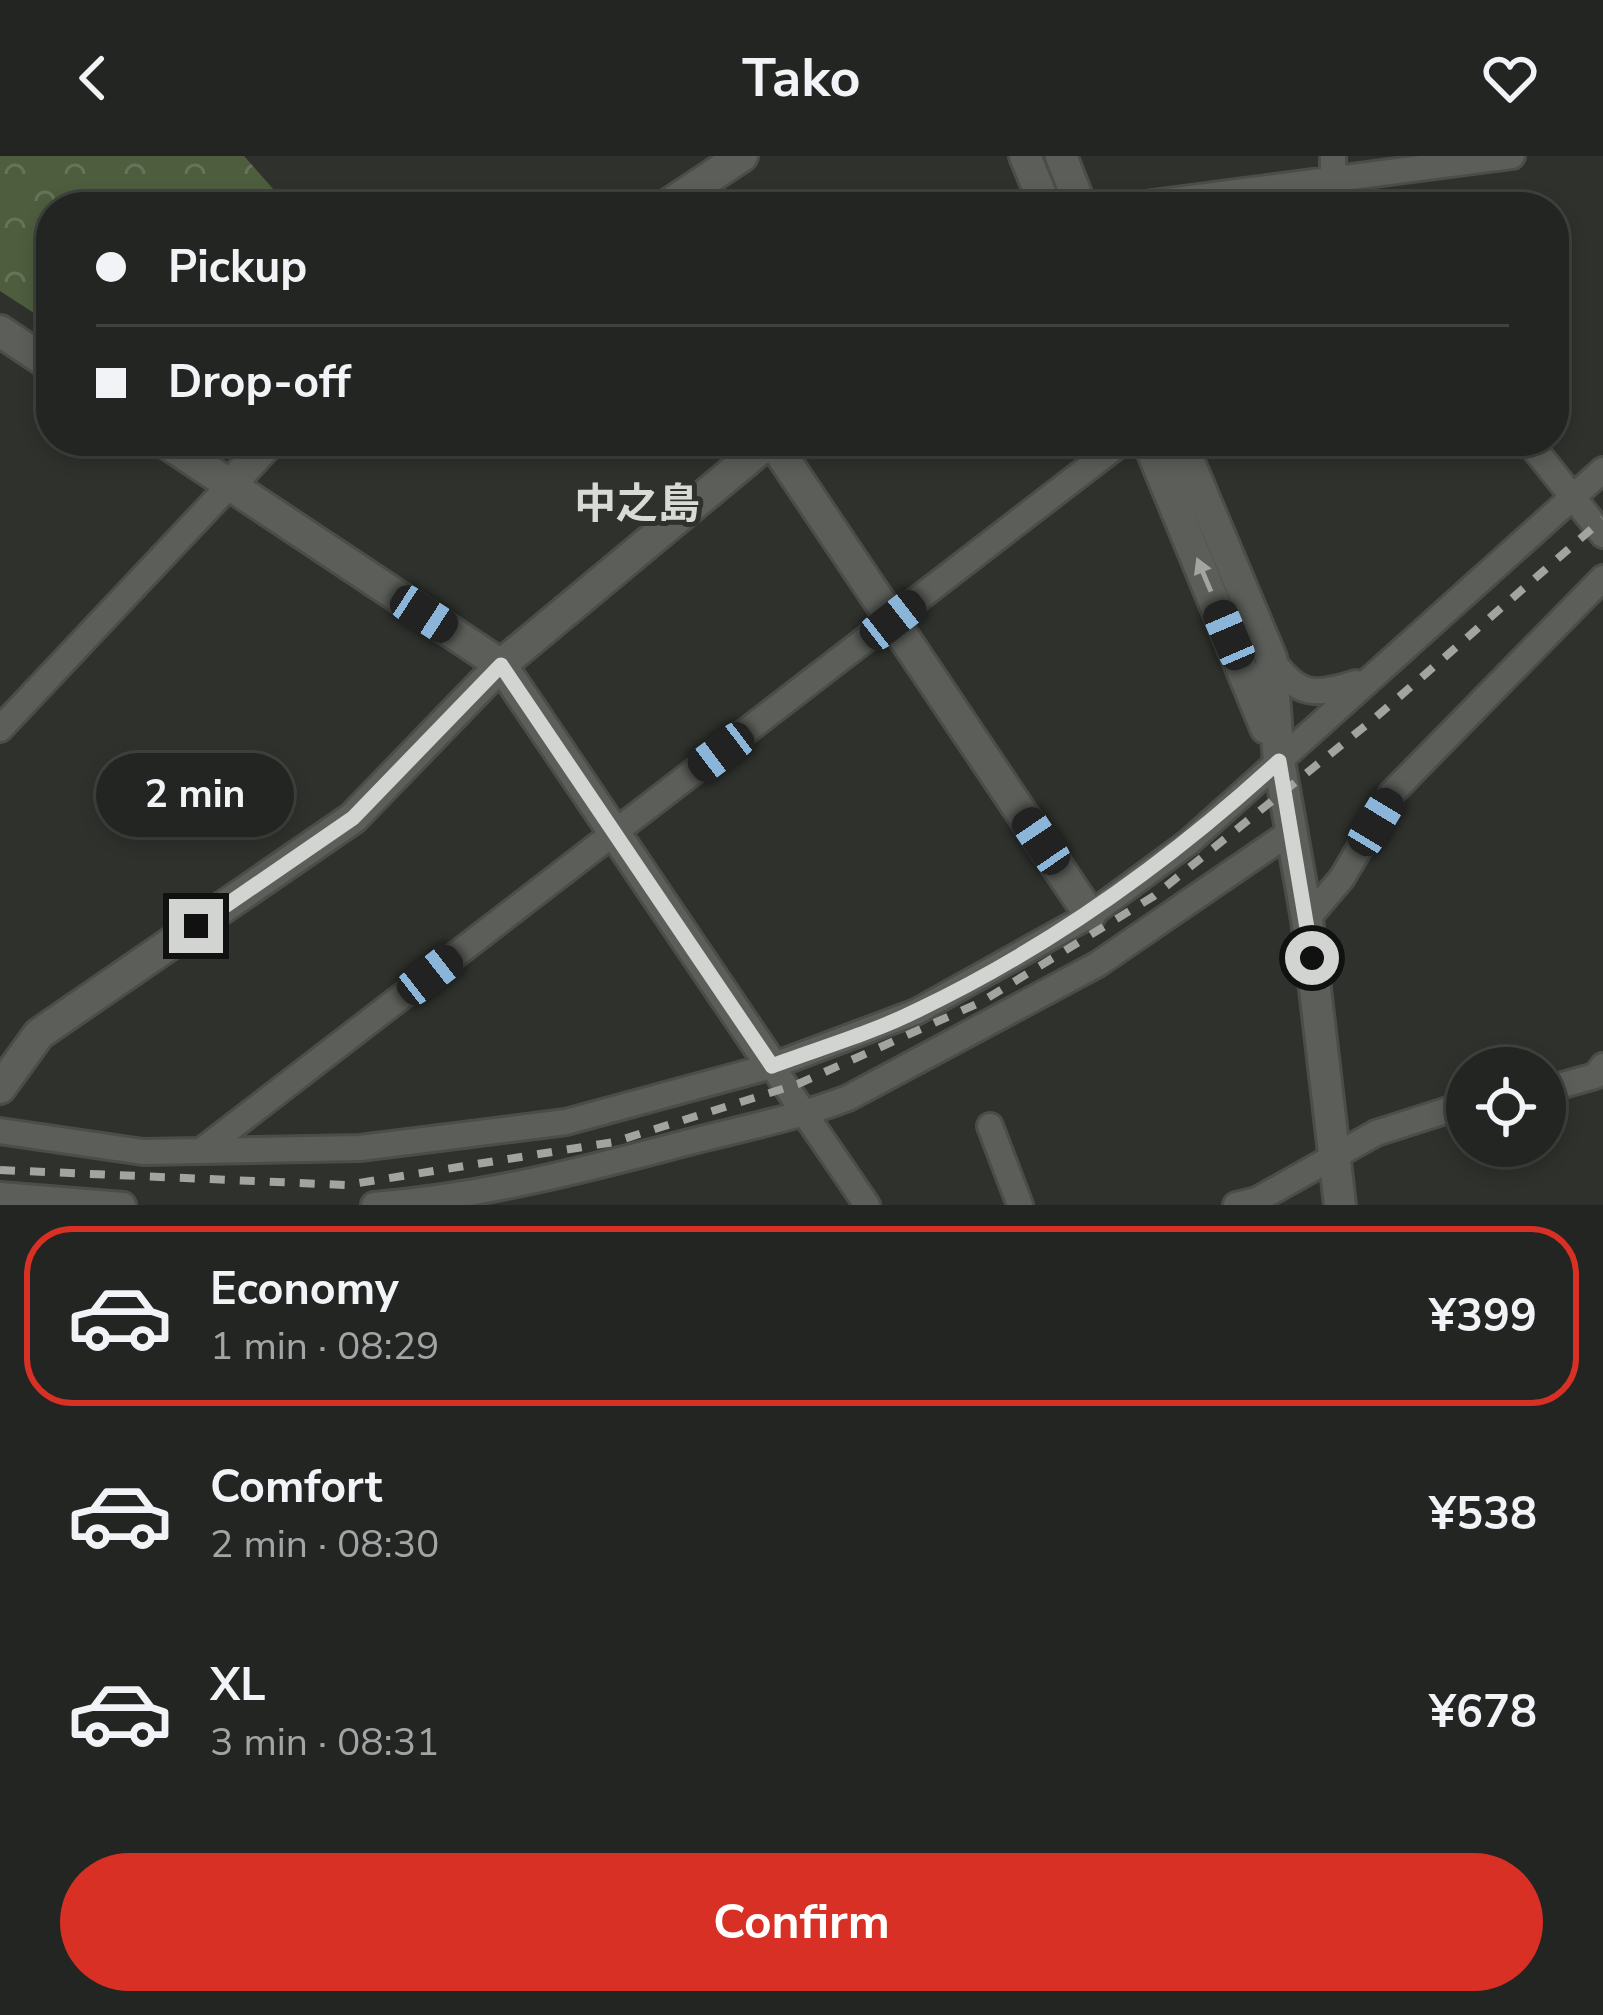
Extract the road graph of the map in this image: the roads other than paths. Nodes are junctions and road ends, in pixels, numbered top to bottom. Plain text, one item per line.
1 (742, 156) edge
2 (1024, 156) edge
3 (1061, 156) edge
4 (1512, 156) edge
5 (1333, 166) edge
6 (688, 192) edge
7 (1040, 192) edge
8 (1076, 192) edge
9 (1199, 192) edge
10 (0, 332) edge
11 (36, 355) edge
12 (186, 456) edge
13 (256, 456) edge
14 (753, 456) edge
15 (781, 456) edge
16 (1104, 456) edge
17 (1154, 456) edge
18 (1186, 456) edge
19 (1540, 456) edge
20 (1603, 470) edge
21 (230, 485) junction
22 (1573, 498) junction
23 (1603, 535) edge
24 (1603, 578) edge
25 (893, 620) junction
26 (1271, 658) junction
27 (501, 665) junction
28 (1364, 681) junction
29 (0, 729) edge
30 (1279, 761) junction
31 (617, 831) junction
32 (1292, 831) junction
33 (1090, 915) junction
34 (1307, 919) junction
35 (772, 1066) junction
36 (1603, 1066) edge
37 (1566, 1084) edge
38 (0, 1088) edge
39 (1446, 1111) edge
40 (806, 1114) junction
41 (990, 1126) dead end
42 (0, 1130) edge
43 (205, 1148) junction
44 (1333, 1158) junction
45 (0, 1195) edge
46 (123, 1205) edge
47 (374, 1205) edge
48 (867, 1205) edge
49 (1020, 1205) edge
50 (1236, 1205) edge
51 (1340, 1205) edge

1 - 6 street
2 - 7 street
3 - 8 street
4 - 5 street
5 - 9 street
10 - 11 street
12 - 21 street
13 - 21 street
14 - 27 street
15 - 25 street
16 - 25 street
30 -> 17 street
18 - 26 street
19 - 22 street
20 - 22 street
21 - 27 street
21 - 29 street
22 - 23 street
22 - 28 street
24 - 34 street
25 - 31 street
25 - 33 street
26 - 28 street
26 - 30 street
27 - 31 street
27 - 38 street
28 - 30 street
30 - 32 street
30 - 33 street
31 - 35 street
31 - 43 street
32 - 34 street
32 - 40 street
33 - 35 street
34 - 44 street
35 - 40 street
35 - 43 street
36 - 37 street
39 - 44 street
40 - 47 street
40 - 48 street
41 - 49 street
42 - 43 street
44 - 50 street
44 - 51 street
45 - 46 street

